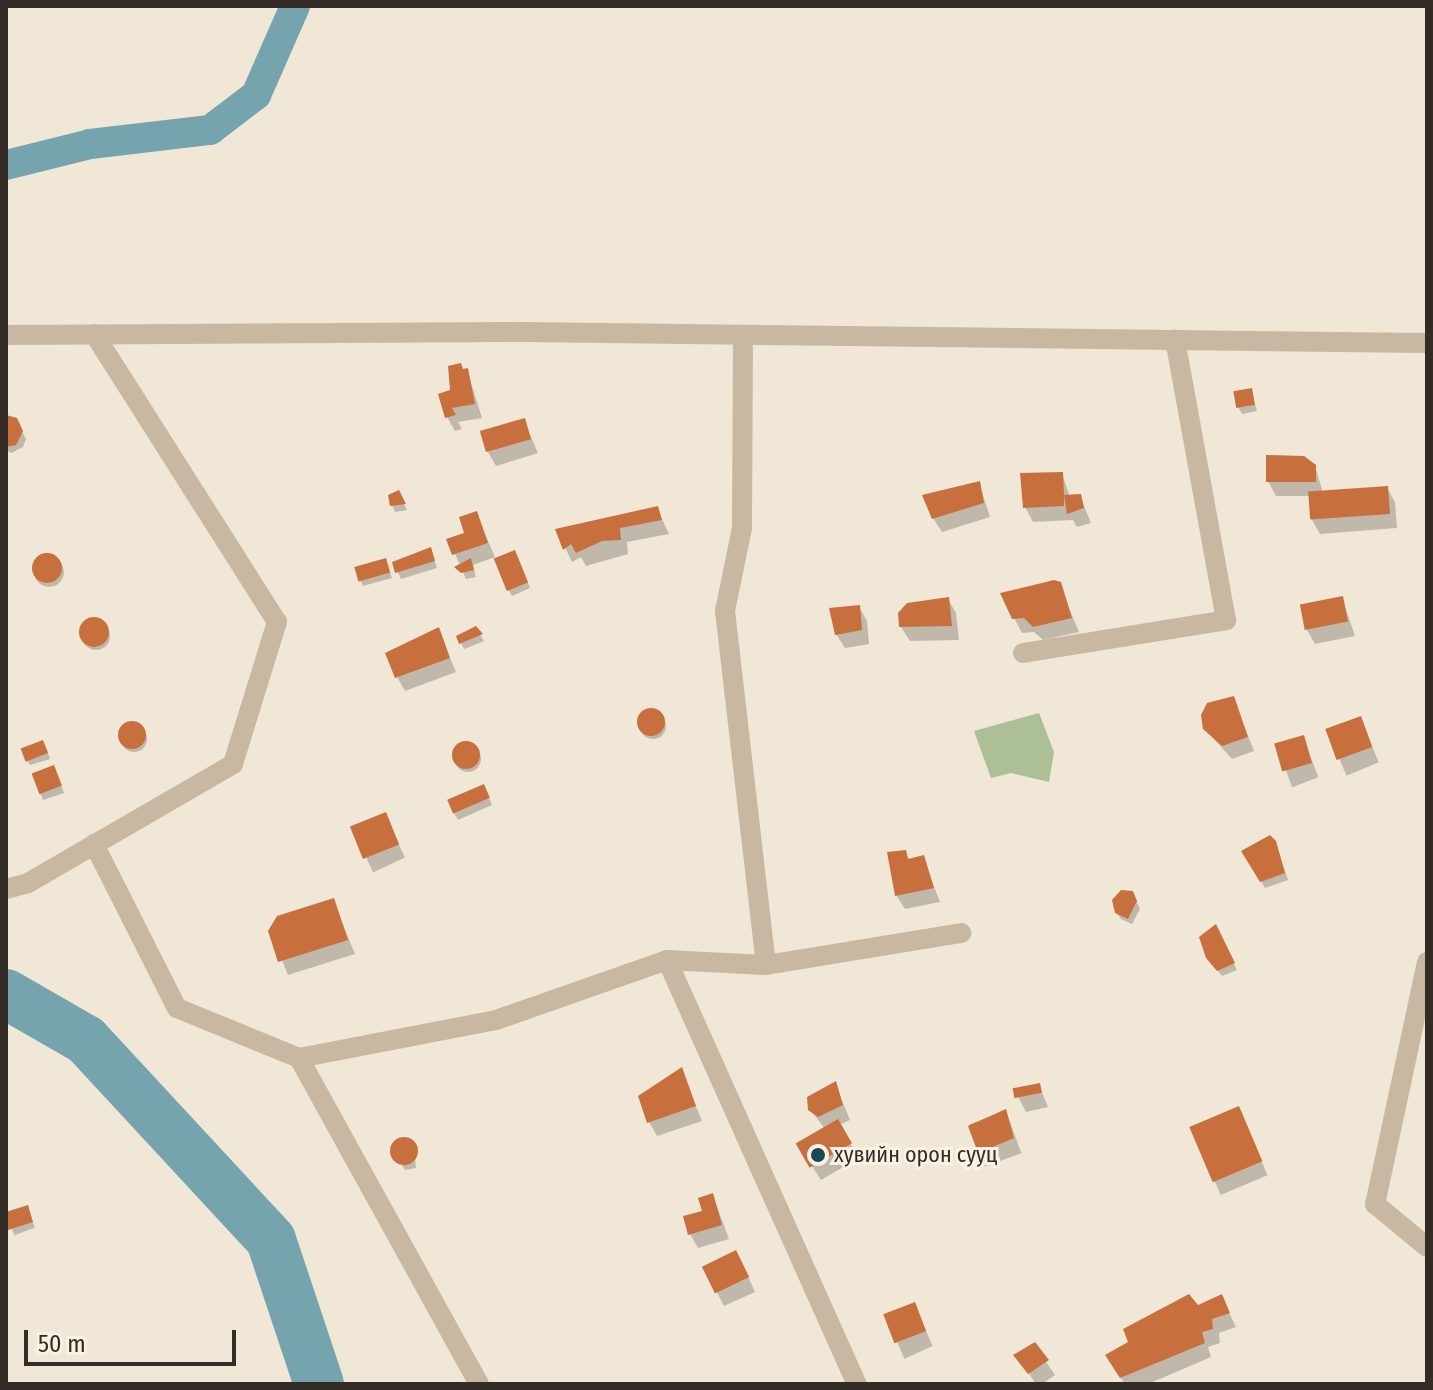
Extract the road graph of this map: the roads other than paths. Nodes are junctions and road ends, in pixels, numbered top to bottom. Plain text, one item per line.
1 (94, 334) junction
2 (6, 335) edge
3 (743, 335) junction
4 (1175, 340) junction
5 (1427, 343) edge
6 (1023, 653) dead end
7 (94, 844) junction
8 (6, 889) edge
9 (961, 933) dead end
10 (667, 960) junction
11 (1427, 962) edge
12 (766, 965) junction
13 (299, 1058) junction
14 (1427, 1247) edge
15 (479, 1384) edge
16 (857, 1384) edge

1 - 2 street
1 - 3 street
1 - 7 street
3 - 4 street
3 - 12 street
4 - 5 street
4 - 6 street
7 - 8 street
7 - 13 street
9 - 12 street
10 - 12 street
10 - 13 street
10 - 16 street
11 - 14 street
13 - 15 street

